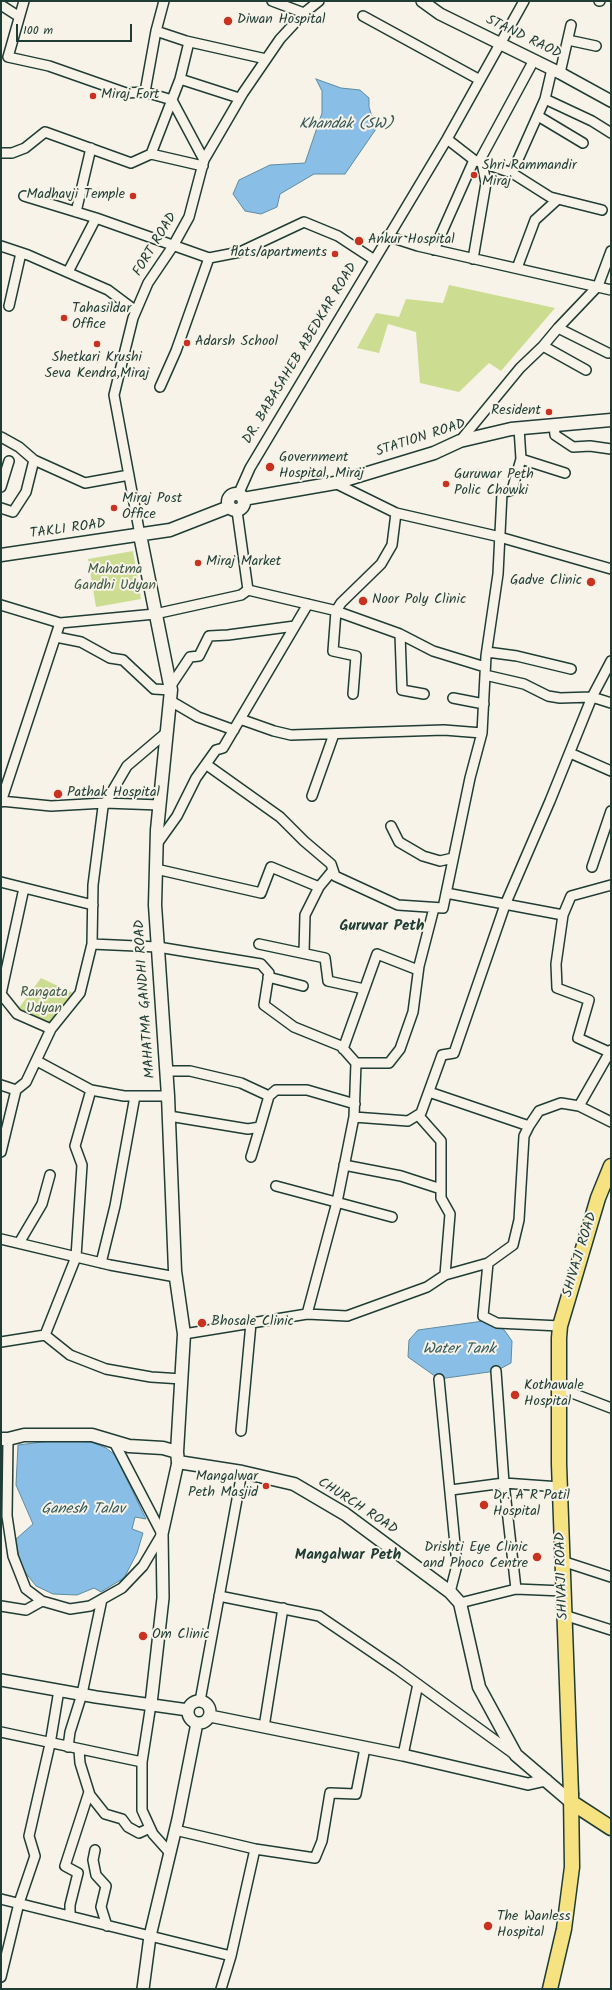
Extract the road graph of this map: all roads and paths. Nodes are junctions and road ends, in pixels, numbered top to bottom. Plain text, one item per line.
1 (24, 1) edge
2 (164, 1) edge
3 (272, 1) edge
4 (319, 1) edge
5 (524, 1) edge
6 (425, 2) edge
7 (1, 6) edge
8 (304, 13) junction
9 (18, 16) junction
10 (363, 16) dead end
11 (571, 25) dead end
12 (156, 31) junction
13 (568, 40) junction
14 (190, 42) junction
15 (499, 43) junction
16 (596, 46) dead end
17 (266, 59) junction
18 (534, 60) junction
19 (556, 71) junction
20 (180, 79) junction
21 (480, 80) junction
22 (145, 92) junction
23 (240, 98) junction
24 (172, 100) junction
25 (545, 100) junction
26 (611, 101) edge
27 (538, 116) junction
28 (611, 133) edge
29 (447, 139) junction
30 (583, 143) dead end
31 (91, 148) junction
32 (1, 153) edge
33 (151, 154) junction
34 (478, 160) junction
35 (204, 163) junction
36 (512, 173) junction
37 (24, 196) dead end
38 (558, 199) junction
39 (602, 210) dead end
40 (76, 212) junction
41 (96, 218) junction
42 (387, 236) junction
43 (1, 246) edge
44 (173, 246) junction
45 (434, 250) junction
46 (611, 251) edge
47 (21, 253) junction
48 (209, 258) junction
49 (373, 259) junction
50 (473, 259) junction
51 (517, 268) junction
52 (68, 272) junction
53 (598, 286) junction
54 (611, 290) edge
55 (9, 306) dead end
56 (136, 311) junction
57 (558, 328) junction
58 (543, 346) junction
59 (608, 352) dead end
60 (586, 370) dead end
61 (160, 387) dead end
62 (611, 420) edge
63 (554, 425) junction
64 (519, 428) junction
65 (1, 437) edge
66 (460, 440) junction
67 (611, 449) edge
68 (521, 459) junction
69 (34, 460) junction
70 (9, 461) dead end
71 (565, 473) dead end
72 (129, 475) junction
73 (335, 483) junction
74 (1, 487) edge
75 (241, 497) junction
76 (1, 508) edge
77 (233, 509) junction
78 (396, 513) junction
79 (140, 535) junction
80 (501, 538) junction
81 (1, 555) edge
82 (611, 568) edge
83 (248, 590) junction
84 (308, 604) junction
85 (2, 608) edge
86 (336, 611) junction
87 (155, 614) junction
88 (60, 623) junction
89 (295, 626) junction
90 (400, 634) junction
91 (56, 637) junction
92 (487, 652) junction
93 (611, 661) edge
94 (572, 669) dead end
95 (485, 671) junction
96 (170, 693) junction
97 (353, 694) dead end
98 (424, 694) dead end
99 (592, 697) junction
100 (453, 698) dead end
101 (611, 703) edge
102 (484, 704) junction
103 (240, 719) junction
104 (234, 730) junction
105 (167, 732) junction
106 (482, 733) junction
107 (334, 734) junction
108 (570, 753) junction
109 (207, 765) junction
110 (611, 771) edge
111 (312, 796) dead end
112 (1, 802) edge
113 (105, 803) junction
114 (160, 805) junction
115 (611, 811) edge
116 (391, 826) dead end
117 (157, 844) junction
118 (453, 858) junction
119 (592, 866) dead end
120 (156, 869) junction
121 (333, 870) junction
122 (1, 882) edge
123 (611, 885) edge
124 (318, 887) junction
125 (24, 888) junction
126 (446, 893) junction
127 (93, 905) junction
128 (505, 905) junction
129 (434, 908) junction
130 (563, 915) junction
131 (92, 944) junction
132 (259, 944) dead end
133 (158, 947) junction
134 (304, 953) junction
135 (5, 968) edge
136 (418, 970) junction
137 (268, 977) junction
138 (303, 986) dead end
139 (364, 989) junction
140 (1, 994) edge
141 (51, 1030) junction
142 (343, 1049) junction
143 (610, 1051) edge
144 (36, 1061) junction
145 (356, 1063) junction
146 (166, 1070) junction
147 (1, 1086) edge
148 (16, 1090) junction
149 (91, 1090) junction
150 (429, 1092) junction
151 (135, 1096) junction
152 (168, 1096) junction
153 (269, 1096) junction
154 (355, 1104) junction
155 (579, 1106) junction
156 (418, 1115) junction
157 (169, 1116) junction
158 (354, 1117) junction
159 (611, 1122) edge
160 (529, 1126) junction
161 (260, 1127) junction
162 (1, 1152) edge
163 (251, 1157) dead end
164 (344, 1165) junction
165 (611, 1166) edge
166 (50, 1175) dead end
167 (276, 1186) dead end
168 (441, 1189) junction
169 (337, 1202) junction
170 (392, 1217) dead end
171 (1, 1239) edge
172 (19, 1243) junction
173 (76, 1257) junction
174 (101, 1263) junction
175 (488, 1263) junction
176 (445, 1275) junction
177 (176, 1276) junction
178 (307, 1314) junction
179 (251, 1323) junction
180 (560, 1326) junction
181 (184, 1334) junction
182 (45, 1335) junction
183 (1, 1342) edge
184 (496, 1371) dead end
185 (182, 1379) junction
186 (439, 1379) dead end
187 (559, 1388) junction
188 (611, 1408) edge
189 (241, 1432) dead end
190 (4, 1439) edge
191 (114, 1442) junction
192 (178, 1457) junction
193 (242, 1472) junction
194 (504, 1483) junction
195 (560, 1487) junction
196 (451, 1490) junction
197 (4, 1516) edge
198 (162, 1534) junction
199 (151, 1552) junction
200 (562, 1561) junction
201 (162, 1569) junction
202 (611, 1577) edge
203 (516, 1589) junction
204 (563, 1591) junction
205 (450, 1592) junction
206 (219, 1596) junction
207 (102, 1600) junction
208 (42, 1601) junction
209 (460, 1603) junction
210 (1, 1606) edge
211 (283, 1608) junction
212 (564, 1615) junction
213 (611, 1630) edge
214 (1, 1680) edge
215 (418, 1684) junction
216 (59, 1690) junction
217 (82, 1694) junction
218 (200, 1701) junction
219 (151, 1704) junction
220 (188, 1710) junction
221 (210, 1716) junction
222 (197, 1723) junction
223 (264, 1727) junction
224 (1, 1732) edge
225 (50, 1744) junction
226 (68, 1747) junction
227 (365, 1748) junction
228 (80, 1750) junction
229 (403, 1755) junction
230 (516, 1755) junction
231 (142, 1762) junction
232 (546, 1780) junction
233 (89, 1792) junction
234 (571, 1798) junction
235 (611, 1819) edge
236 (150, 1828) junction
237 (611, 1828) edge
238 (175, 1830) junction
239 (255, 1849) junction
240 (95, 1850) dead end
241 (170, 1853) junction
242 (1, 1899) edge
243 (19, 1903) junction
244 (70, 1916) junction
245 (107, 1926) junction
246 (150, 1936) junction
247 (231, 1956) junction
248 (1, 1977) edge
249 (144, 1989) edge
250 (221, 1989) edge
251 (550, 1989) edge

1 - 9 street
2 - 12 street
3 - 8 street
4 - 8 street, FORT ROAD
5 - 15 street, DR. BABASAHEB ABEDKAR ROAD
6 - 15 street, STAND RAOD
7 - 9 street
8 - 17 street, FORT ROAD
9 - 22 street
10 - 21 street
11 - 13 street
12 - 14 street
12 - 22 street
13 - 16 street
13 - 19 street
14 - 17 street
14 - 20 street
15 - 18 street, STAND RAOD
15 - 21 street, DR. BABASAHEB ABEDKAR ROAD
17 - 23 street, FORT ROAD
18 - 19 street, STAND RAOD
18 - 34 street
19 - 25 street
19 - 26 street, STAND RAOD
20 - 23 street
20 - 24 street
21 - 29 street, DR. BABASAHEB ABEDKAR ROAD
22 - 24 street
23 - 35 street, FORT ROAD
24 - 33 street
24 - 35 street
25 - 27 street
25 - 28 street
27 - 30 street
27 - 36 street
29 - 34 street
29 - 42 street, DR. BABASAHEB ABEDKAR ROAD
31 - 32 street
31 - 33 street
31 - 40 street
33 - 35 street
34 - 36 street
34 - 45 street
34 - 50 street
35 - 44 street, FORT ROAD
36 - 38 street
37 - 40 street
38 - 39 street
38 - 51 street
40 - 41 street
41 - 44 street
41 - 52 street
42 - 45 street
42 - 49 street, DR. BABASAHEB ABEDKAR ROAD
43 - 47 street
44 - 48 street
44 - 56 street, FORT ROAD
45 - 50 street
46 - 53 street
47 - 52 street
47 - 55 street
48 - 49 street
48 - 61 street
49 - 75 street, DR. BABASAHEB ABEDKAR ROAD
50 - 51 street
51 - 53 street
52 - 56 street
53 - 54 street
53 - 57 street
56 - 72 street, FORT ROAD
57 - 58 street
57 - 59 street
58 - 60 street
58 - 66 street
62 - 63 main road, STATION ROAD
63 - 64 main road, STATION ROAD
63 - 67 street
64 - 66 main road, STATION ROAD
64 - 68 street
65 - 69 street
66 - 73 main road, STATION ROAD
68 - 71 street
68 - 80 street
69 - 72 street
69 - 76 street
70 - 74 street
72 - 79 street, FORT ROAD
73 - 75 main road, STATION ROAD
73 - 78 street
75 - 77 main road
77 - 79 main road, TAKLI ROAD
77 - 83 street
78 - 80 street
78 - 86 street
79 - 81 main road, TAKLI ROAD
79 - 87 main road, MAHATMA GANDHI ROAD
80 - 82 street
80 - 92 street
83 - 84 street
83 - 87 street
84 - 86 street
84 - 89 street
85 - 88 street
86 - 90 street
86 - 97 street
87 - 88 street
87 - 96 main road, MAHATMA GANDHI ROAD
88 - 91 street
89 - 96 street
89 - 103 street
90 - 95 street
90 - 98 street
91 - 96 street
91 - 112 street
92 - 94 street
92 - 95 street
93 - 99 street
95 - 99 street
95 - 102 street
96 - 104 street
96 - 105 main road, MAHATMA GANDHI ROAD
99 - 101 street
99 - 108 street
100 - 102 street
102 - 106 street
103 - 104 street
103 - 107 street
104 - 109 street
105 - 113 street
105 - 114 main road, MAHATMA GANDHI ROAD
106 - 107 street
106 - 118 street
107 - 111 street
108 - 110 street
108 - 128 street
109 - 117 street
109 - 121 street
112 - 113 street
113 - 114 street
113 - 127 street
114 - 117 main road, MAHATMA GANDHI ROAD
115 - 119 street
116 - 118 street
117 - 120 main road, MAHATMA GANDHI ROAD
118 - 126 street
120 - 124 street
120 - 133 main road, MAHATMA GANDHI ROAD
121 - 124 street
121 - 129 street
122 - 125 street
123 - 130 street
124 - 134 street
125 - 127 street
125 - 135 street
126 - 128 street
126 - 129 street
127 - 131 street
128 - 130 street
128 - 150 street
129 - 136 street
130 - 143 street
131 - 133 street
131 - 141 street
132 - 134 street
133 - 137 street
133 - 146 main road, MAHATMA GANDHI ROAD
134 - 139 street
135 - 140 street
136 - 139 street
136 - 145 street
137 - 138 street
137 - 142 street
139 - 142 street
140 - 141 street
141 - 144 street
142 - 145 street
143 - 155 street
144 - 148 street
144 - 149 street
145 - 154 street
146 - 152 main road, MAHATMA GANDHI ROAD
146 - 153 street
147 - 148 street
148 - 162 street
149 - 151 street
149 - 173 street
150 - 156 street
150 - 160 street
151 - 152 street
151 - 174 street
152 - 157 main road, MAHATMA GANDHI ROAD
153 - 154 street
153 - 161 street
154 - 158 street
155 - 159 street
155 - 160 street
156 - 158 street
156 - 168 street
157 - 161 street
157 - 177 main road, MAHATMA GANDHI ROAD
158 - 164 street
160 - 175 street
161 - 163 street
164 - 168 street
164 - 169 street
165 - 180 main road, SHIVAJI ROAD
166 - 172 street
167 - 169 street
168 - 176 street
169 - 170 street
169 - 178 street
171 - 172 street
172 - 173 street
173 - 174 street
173 - 182 street
174 - 177 street
175 - 176 street
175 - 180 street
176 - 178 street
177 - 181 main road, MAHATMA GANDHI ROAD
178 - 179 street
179 - 181 street
179 - 189 street
180 - 187 main road, SHIVAJI ROAD
181 - 185 main road, MAHATMA GANDHI ROAD
182 - 183 street
182 - 185 street
184 - 194 street
185 - 192 main road, MAHATMA GANDHI ROAD
186 - 196 street
187 - 188 street
187 - 195 main road, SHIVAJI ROAD
190 - 191 main road, CHURCH ROAD
190 - 197 street
191 - 192 main road, CHURCH ROAD
191 - 198 street
192 - 193 main road, CHURCH ROAD
192 - 198 street
193 - 205 main road, CHURCH ROAD
193 - 206 street
194 - 195 street
194 - 196 street
194 - 203 street
195 - 200 main road, SHIVAJI ROAD
196 - 205 street
197 - 208 street
198 - 199 street
198 - 201 street
199 - 201 street
199 - 207 street
200 - 202 street
200 - 204 main road, SHIVAJI ROAD
201 - 219 street
203 - 204 street
203 - 209 street
204 - 212 main road, SHIVAJI ROAD
205 - 209 main road, CHURCH ROAD
206 - 211 street
206 - 218 street
207 - 208 street
207 - 217 street
208 - 210 street
209 - 230 main road, CHURCH ROAD
211 - 215 street
211 - 223 street
212 - 213 street
212 - 234 main road, SHIVAJI ROAD
214 - 216 street
215 - 229 street
215 - 230 street
216 - 217 street
216 - 225 street
217 - 219 street
217 - 226 street
218 - 220 street
218 - 221 street
219 - 220 street
219 - 231 street
220 - 222 street
221 - 222 street
221 - 223 street
222 - 238 street
223 - 227 street
224 - 225 street
225 - 226 street
225 - 243 street
226 - 228 street
227 - 229 street
227 - 239 street
228 - 231 street
228 - 233 street
229 - 232 street
230 - 232 main road, CHURCH ROAD
231 - 236 street
232 - 234 main road, CHURCH ROAD
233 - 236 street
233 - 244 street
234 - 235 main road
234 - 237 main road
234 - 251 main road, SHIVAJI ROAD
236 - 241 street
238 - 239 street
238 - 241 street
239 - 247 street
240 - 245 street
241 - 246 street
242 - 243 street
243 - 244 street
243 - 248 street
244 - 245 street
245 - 246 street
246 - 247 street
246 - 249 street
247 - 250 street

